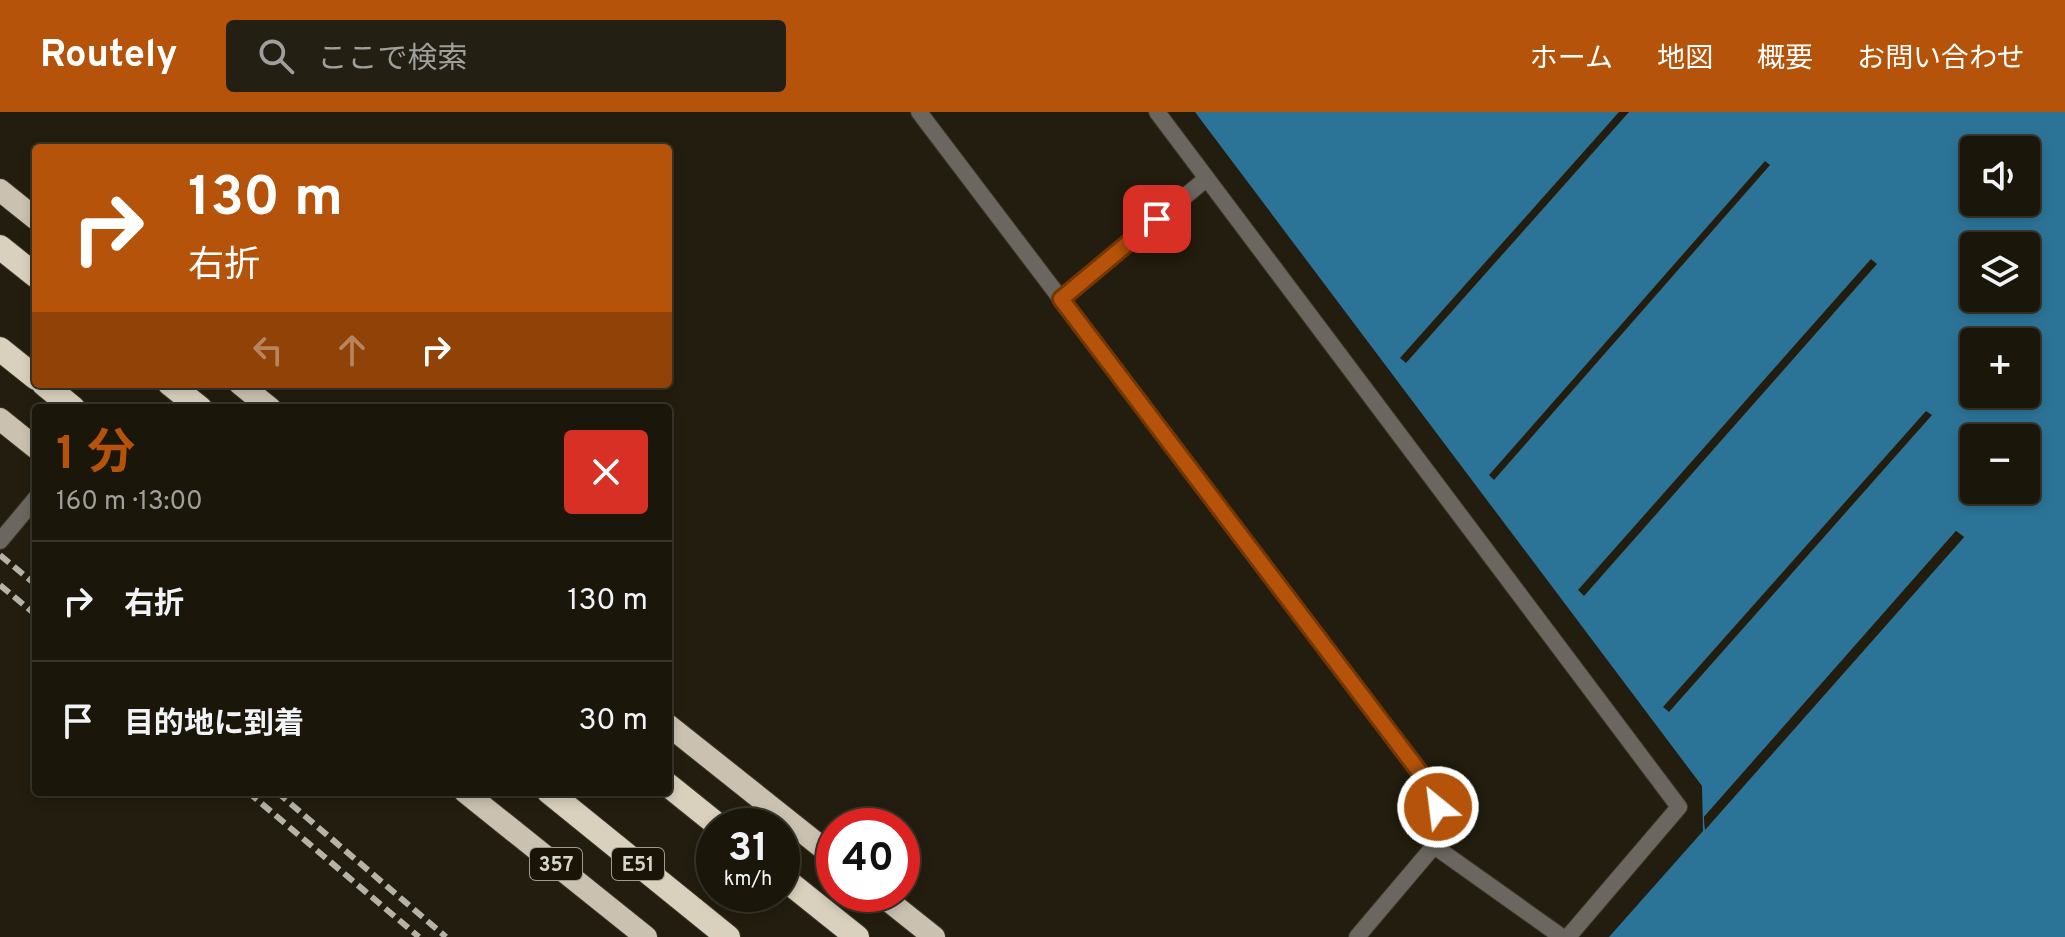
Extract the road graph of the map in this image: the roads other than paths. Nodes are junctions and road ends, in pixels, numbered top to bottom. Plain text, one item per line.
1 (919, 112) edge
2 (1157, 112) edge
3 (1206, 179) junction
4 (0, 190) edge
5 (32, 216) edge
6 (0, 247) edge
7 (32, 273) edge
8 (1061, 299) junction
9 (0, 349) edge
10 (32, 375) edge
11 (49, 388) edge
12 (175, 388) edge
13 (245, 388) edge
14 (68, 404) edge
15 (195, 404) edge
16 (265, 404) edge
17 (0, 419) edge
18 (32, 445) edge
19 (32, 503) edge
20 (0, 541) edge
21 (672, 728) edge
22 (672, 788) edge
23 (470, 796) edge
24 (554, 796) edge
25 (697, 808) edge
26 (816, 843) edge
27 (1434, 846) junction
28 (800, 891) edge
29 (903, 912) edge
30 (646, 937) edge
31 (728, 937) edge
32 (857, 937) edge
33 (934, 937) edge
34 (1357, 937) edge
35 (1565, 937) edge

1 - 8 street
2 - 3 street
3 - 8 street
3 - 35 street
4 - 5 highway
6 - 7 highway
8 - 27 street
9 - 10 highway
11 - 14 highway
12 - 15 highway
13 - 16 highway
17 - 18 highway
19 - 20 street
21 - 26 highway
22 - 25 highway
23 - 30 highway, 357
24 - 31 highway, E51
27 - 34 street
27 - 35 street
28 - 32 highway
29 - 33 highway

